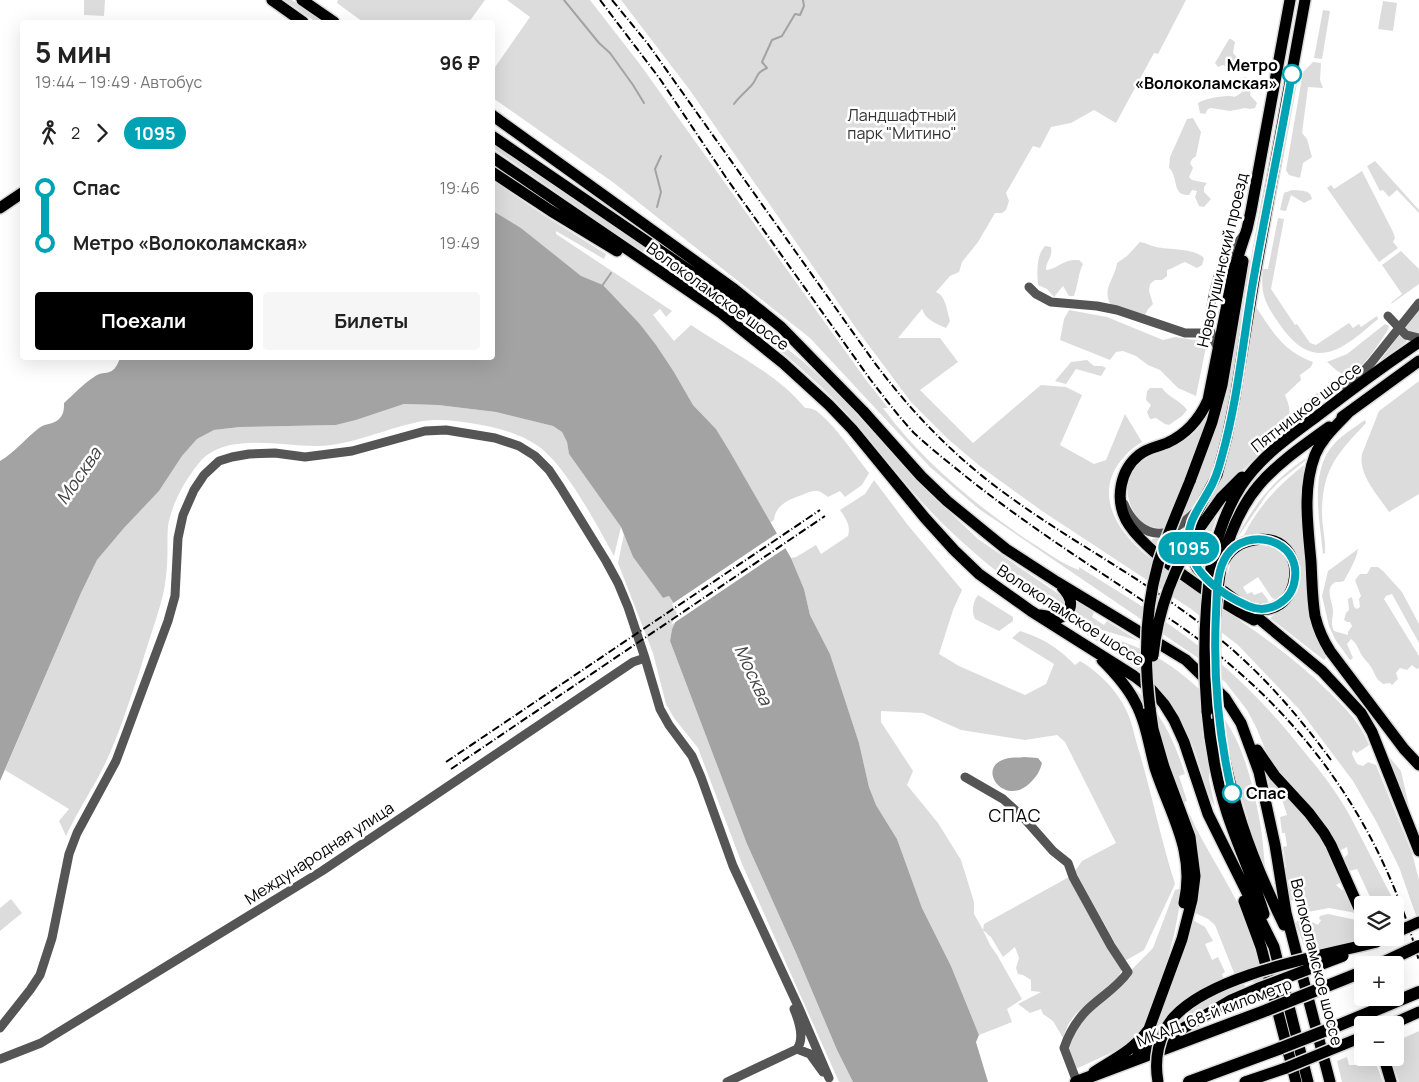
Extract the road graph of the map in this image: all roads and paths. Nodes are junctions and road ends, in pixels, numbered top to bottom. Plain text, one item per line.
1 (272, 0) edge
2 (302, 0) edge
3 (1289, 4) edge
4 (1304, 5) edge
5 (300, 20) edge
6 (331, 20) edge
7 (495, 117) edge
8 (495, 138) edge
9 (495, 159) edge
10 (495, 174) edge
11 (20, 194) edge
12 (20, 203) edge
13 (0, 208) edge
14 (0, 217) edge
15 (1247, 229) junction
16 (657, 270) junction
17 (1029, 287) dead end
18 (1419, 303) edge
19 (1388, 316) dead end
20 (1399, 327) junction
21 (1211, 334) junction
22 (1419, 338) edge
23 (1419, 342) edge
24 (1218, 348) junction
25 (1419, 361) edge
26 (818, 366) junction
27 (1342, 397) junction
28 (1348, 413) junction
29 (1261, 462) junction
30 (1121, 486) junction
31 (1196, 512) junction
32 (1216, 563) junction
33 (1057, 582) junction
34 (1234, 599) junction
35 (1031, 611) junction
36 (1274, 631) junction
37 (1088, 647) junction
38 (1330, 651) junction
39 (645, 658) junction
40 (1319, 668) junction
41 (1150, 708) junction
42 (1380, 719) junction
43 (1241, 723) junction
44 (1419, 765) edge
45 (965, 778) dead end
46 (1208, 814) junction
47 (1419, 851) edge
48 (1354, 897) edge
49 (1419, 922) edge
50 (1408, 927) junction
51 (1404, 928) edge
52 (1404, 929) edge
53 (1293, 942) junction
54 (1358, 946) edge
55 (1366, 946) edge
56 (1419, 946) edge
57 (1274, 947) junction
58 (1397, 956) edge
59 (1172, 964) junction
60 (1354, 975) edge
61 (789, 987) junction
62 (1419, 992) edge
63 (1419, 1012) edge
64 (1404, 1019) edge
65 (0, 1028) edge
66 (1354, 1040) edge
67 (797, 1050) junction
68 (0, 1058) edge
69 (1118, 1066) junction
70 (1386, 1066) edge
71 (830, 1080) edge
72 (1248, 1081) edge
73 (727, 1082) edge
74 (1077, 1082) edge
75 (1158, 1082) edge
76 (1189, 1082) edge
77 (1296, 1082) edge
78 (1308, 1082) edge
79 (1330, 1082) edge
80 (1391, 1082) edge

1 - 5 main road
2 - 6 main road
3 - 4 street
3 - 15 main road, Новотушинский проезд
4 - 31 main road, Новотушинский проезд
7 - 26 main road, Волоколамское шоссе
8 - 26 main road, Волоколамское шоссе
9 - 16 main road, Волоколамское шоссе
10 - 16 main road
11 - 13 main road
12 - 14 main road
15 - 21 street
15 - 24 main road, Новотушинский проезд
15 - 41 main road, bridge
16 - 35 main road, Волоколамское шоссе
17 - 21 street
18 - 20 street
19 - 20 street
20 - 22 street
20 - 27 street
21 - 24 street
23 - 27 main road, Пятницкое шоссе
24 - 30 main road, Новотушинский проезд
25 - 28 main road, Пятницкое шоссе
26 - 33 main road, Волоколамское шоссе
27 - 29 main road, Пятницкое шоссе
28 - 32 main road, Пятницкое шоссе
28 - 38 main road
29 - 32 main road, Пятницкое шоссе
29 - 41 main road, bridge
30 - 31 street
30 - 36 main road
31 - 34 main road, Новотушинский проезд
32 - 34 main road
32 - 53 main road, Пятницкое шоссе, bridge
32 - 57 main road, Пятницкое шоссе, bridge
33 - 35 main road
33 - 43 main road, Волоколамское шоссе
34 - 36 main road
35 - 37 main road, Волоколамское шоссе
36 - 40 main road
37 - 46 main road, Волоколамское шоссе
37 - 59 main road
38 - 40 main road
38 - 42 main road
39 - 61 street
39 - 65 street
39 - 68 street, Международная улица
40 - 42 main road
40 - 47 main road
41 - 59 main road
42 - 44 main road
43 - 48 main road
43 - 53 main road, Волоколамское шоссе
45 - 74 street
46 - 57 main road, Волоколамское шоссе
46 - 77 main road
49 - 50 main road, bridge
50 - 51 main road
50 - 52 main road
53 - 79 main road, Волоколамское шоссе
54 - 75 main road, bridge
55 - 69 main road, bridge
56 - 58 highway, bridge
57 - 78 main road, Волоколамское шоссе
59 - 74 main road
60 - 69 highway, МКАД, 68-й километр, bridge
61 - 67 street
61 - 71 street
62 - 76 highway, bridge
63 - 64 main road
66 - 72 main road, bridge
67 - 71 street
67 - 73 street
69 - 74 highway, МКАД, 68-й километр
70 - 80 main road

